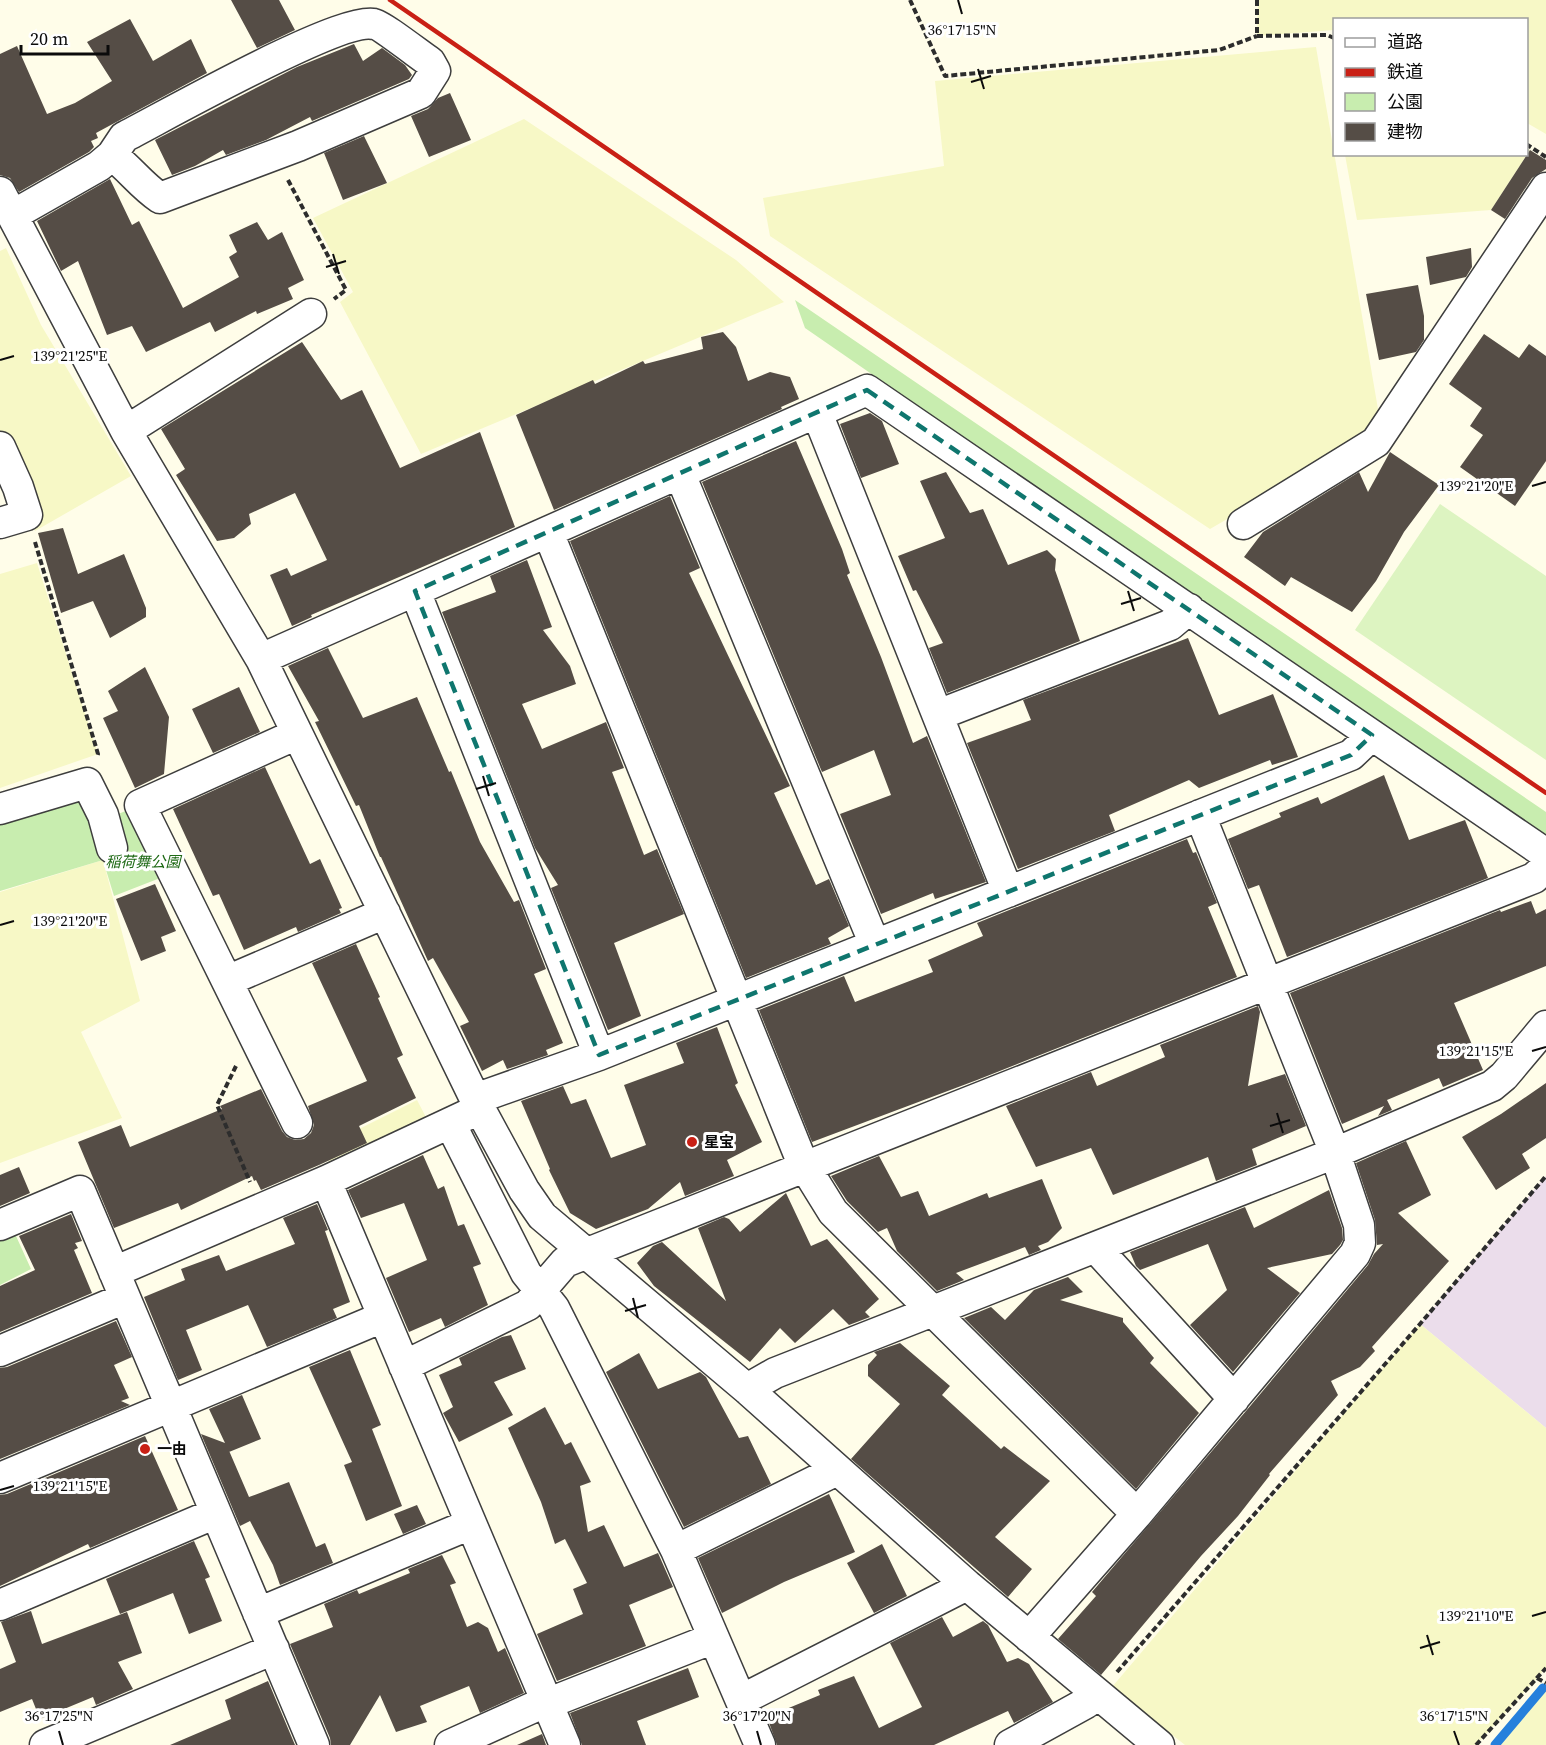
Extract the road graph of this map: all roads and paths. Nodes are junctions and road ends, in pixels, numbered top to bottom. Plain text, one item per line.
1 (910, 0) edge
2 (1257, 0) edge
3 (1257, 36) junction
4 (1333, 37) edge
5 (1528, 145) edge
6 (112, 155) junction
7 (274, 155) junction
8 (1546, 157) edge
9 (1546, 188) edge
10 (9, 221) edge
11 (311, 314) joint
12 (817, 413) junction
13 (126, 431) junction
14 (0, 447) edge
15 (680, 474) junction
16 (14, 519) edge
17 (1243, 524) dead end
18 (548, 532) junction
19 (415, 591) junction
20 (1190, 609) junction
21 (261, 659) junction
22 (938, 715) junction
23 (297, 734) junction
24 (1372, 735) junction
25 (87, 783) junction
26 (140, 805) junction
27 (0, 809) edge
28 (103, 815) junction
29 (1200, 815) junction
30 (112, 848) dead end
31 (1546, 854) edge
32 (1546, 867) edge
33 (1008, 892) junction
34 (385, 913) junction
35 (875, 945) junction
36 (227, 981) junction
37 (1267, 984) junction
38 (737, 999) junction
39 (1546, 1026) edge
40 (255, 1038) junction
41 (599, 1054) junction
42 (478, 1104) junction
43 (297, 1123) dead end
44 (450, 1123) junction
45 (1335, 1154) junction
46 (804, 1166) junction
47 (1546, 1176) edge
48 (326, 1181) junction
49 (242, 1189) dead end
50 (0, 1224) edge
51 (1096, 1248) junction
52 (585, 1254) junction
53 (120, 1285) junction
54 (540, 1291) junction
55 (933, 1311) junction
56 (383, 1317) junction
57 (0, 1351) edge
58 (404, 1366) junction
59 (747, 1389) junction
60 (1234, 1399) junction
61 (171, 1406) junction
62 (837, 1470) junction
63 (0, 1478) edge
64 (216, 1513) junction
65 (1137, 1514) junction
66 (471, 1524) junction
67 (676, 1550) junction
68 (967, 1585) junction
69 (0, 1605) edge
70 (258, 1613) junction
71 (1029, 1637) junction
72 (714, 1638) junction
73 (274, 1648) junction
74 (1546, 1668) edge
75 (1537, 1678) junction
76 (1546, 1683) edge
77 (1097, 1695) junction
78 (741, 1701) junction
79 (547, 1703) junction
80 (94, 1736) edge
81 (45, 1745) edge
82 (314, 1745) edge
83 (450, 1745) edge
84 (565, 1745) edge
85 (760, 1745) edge
86 (1010, 1745) edge
87 (1159, 1745) edge
88 (1476, 1745) edge

1 - 3 path
2 - 3 path
3 - 4 path
5 - 8 path
6 - 7 street
6 - 7 street
6 - 10 street
7 - 11 path
9 - 17 street
10 - 13 street
11 - 13 street
12 - 15 street
12 - 20 street
12 - 22 street
13 - 21 street
14 - 16 street
15 - 18 street
15 - 35 street
16 - 25 path
18 - 19 street
18 - 38 street
19 - 21 street
19 - 41 street
20 - 22 street
20 - 24 street
21 - 23 street
22 - 33 street
23 - 26 street
23 - 34 street
24 - 29 street
24 - 31 street
25 - 27 street
25 - 28 street
26 - 28 street
26 - 36 street
28 - 30 street
29 - 33 street
29 - 37 street
32 - 37 street
33 - 35 street
34 - 36 street
34 - 42 street
35 - 38 street
36 - 40 street
37 - 45 street
37 - 46 street
38 - 41 street
38 - 46 street
39 - 45 street
40 - 43 street
40 - 49 path
41 - 42 street
42 - 44 street
42 - 52 street
44 - 48 street
44 - 54 street
45 - 51 street
45 - 60 street
46 - 52 street
46 - 55 street
47 - 77 path
48 - 53 street
48 - 56 street
50 - 53 street
51 - 55 street
51 - 60 street
52 - 54 street
52 - 59 street
53 - 57 street
53 - 61 street
54 - 58 street
54 - 67 street
55 - 59 street
55 - 65 street
56 - 58 street
56 - 61 street
58 - 66 street
59 - 62 street
60 - 65 street
61 - 63 street
61 - 64 street
62 - 67 street
62 - 68 street
64 - 69 street
64 - 70 street
65 - 71 street
66 - 70 street
66 - 79 street
67 - 72 street
68 - 71 street
68 - 78 street
70 - 73 street
71 - 77 street
72 - 78 street
72 - 79 street
73 - 80 street
73 - 82 street
74 - 75 path
75 - 76 path
75 - 88 path
77 - 86 street
77 - 87 street
78 - 85 street
79 - 83 street
79 - 84 street
80 - 81 street

